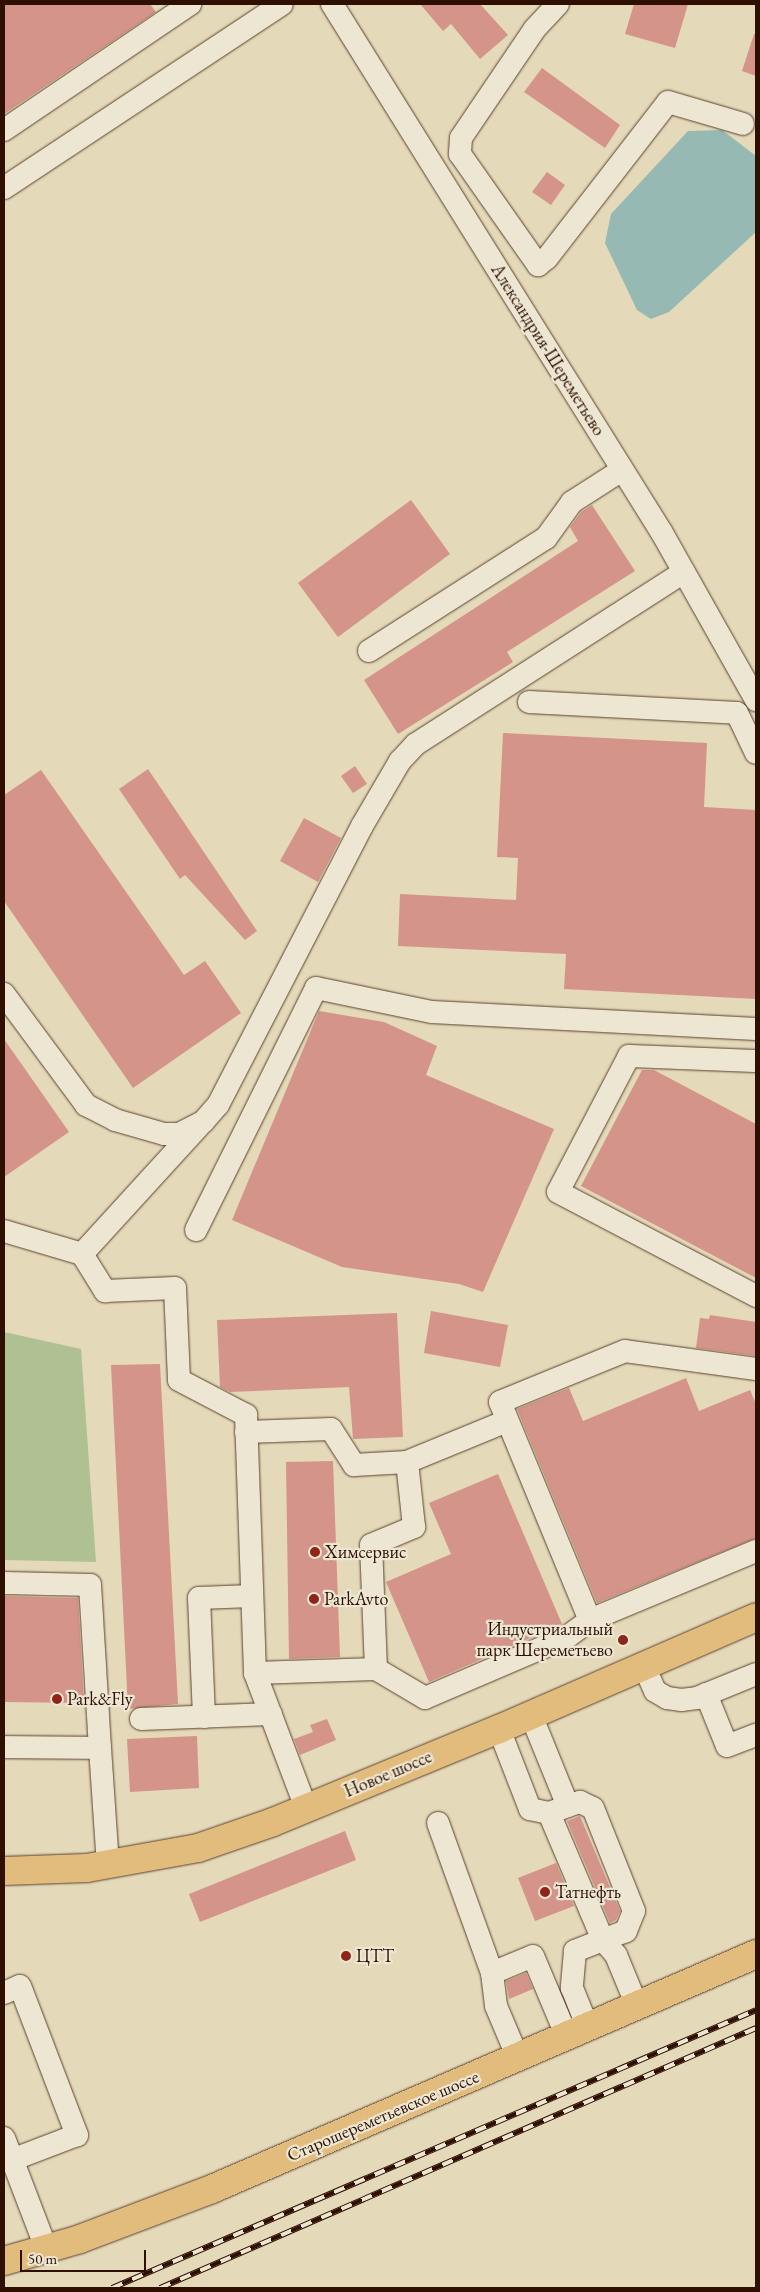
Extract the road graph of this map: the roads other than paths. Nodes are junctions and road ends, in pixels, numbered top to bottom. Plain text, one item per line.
1 (190, 4) edge
2 (282, 4) edge
3 (332, 4) edge
4 (558, 4) edge
5 (743, 124) dead end
6 (4, 130) edge
7 (4, 188) edge
8 (622, 470) junction
9 (684, 572) junction
10 (369, 651) dead end
11 (756, 700) edge
12 (529, 702) dead end
13 (756, 753) edge
14 (4, 994) edge
15 (756, 1029) edge
16 (756, 1062) edge
17 (203, 1122) junction
18 (196, 1230) dead end
19 (4, 1231) edge
20 (82, 1254) junction
21 (756, 1296) edge
22 (756, 1369) edge
23 (507, 1421) junction
24 (246, 1432) junction
25 (407, 1462) junction
26 (756, 1551) edge
27 (4, 1583) edge
28 (252, 1596) junction
29 (756, 1617) edge
30 (590, 1620) junction
31 (644, 1666) junction
32 (376, 1669) junction
33 (255, 1673) junction
34 (756, 1674) edge
35 (706, 1694) junction
36 (270, 1714) junction
37 (531, 1715) junction
38 (204, 1717) junction
39 (141, 1719) dead end
40 (499, 1729) junction
41 (756, 1734) edge
42 (4, 1747) edge
43 (100, 1748) junction
44 (306, 1808) junction
45 (558, 1810) junction
46 (438, 1823) dead end
47 (108, 1865) junction
48 (4, 1871) edge
49 (603, 1940) junction
50 (756, 1954) edge
51 (492, 1973) junction
52 (4, 1993) edge
53 (637, 2006) junction
54 (578, 2032) junction
55 (518, 2058) junction
56 (4, 2138) edge
57 (12, 2160) junction
58 (38, 2250) junction
59 (4, 2256) edge
60 (4, 2261) edge

1 - 6 street
2 - 7 street
3 - 8 street, Александрия-Шереметьево
4 - 5 street
8 - 9 street, Александрия-Шереметьево
8 - 10 street
9 - 11 street, Александрия-Шереметьево
9 - 17 street
12 - 13 street
14 - 17 street
15 - 18 street
16 - 21 street
17 - 20 street
19 - 20 street
20 - 24 street
22 - 23 street
23 - 25 street
23 - 30 street
24 - 25 street
24 - 28 street
25 - 32 street
26 - 30 street
27 - 43 street
28 - 33 street
28 - 38 street
29 - 31 main road, Новое шоссе
30 - 32 street
31 - 35 street
31 - 37 main road, Новое шоссе
32 - 33 street
33 - 36 street
34 - 35 street
35 - 41 street
36 - 38 street
36 - 44 street
37 - 40 main road, Новое шоссе
37 - 45 street
38 - 39 street
40 - 44 main road, Новое шоссе
40 - 45 street
42 - 43 street
43 - 47 street
44 - 47 main road, Новое шоссе
45 - 49 street
45 - 49 street
46 - 51 street
47 - 48 main road, Новое шоссе
49 - 53 street
49 - 54 street
50 - 53 main road, Старошереметьевское шоссе
51 - 54 street
51 - 55 street
52 - 57 street
53 - 54 main road, Старошереметьевское шоссе
54 - 55 main road, Старошереметьевское шоссе
55 - 58 main road, Старошереметьевское шоссе
56 - 57 street
57 - 58 street
58 - 59 main road
58 - 60 main road, Старошереметьевское шоссе

